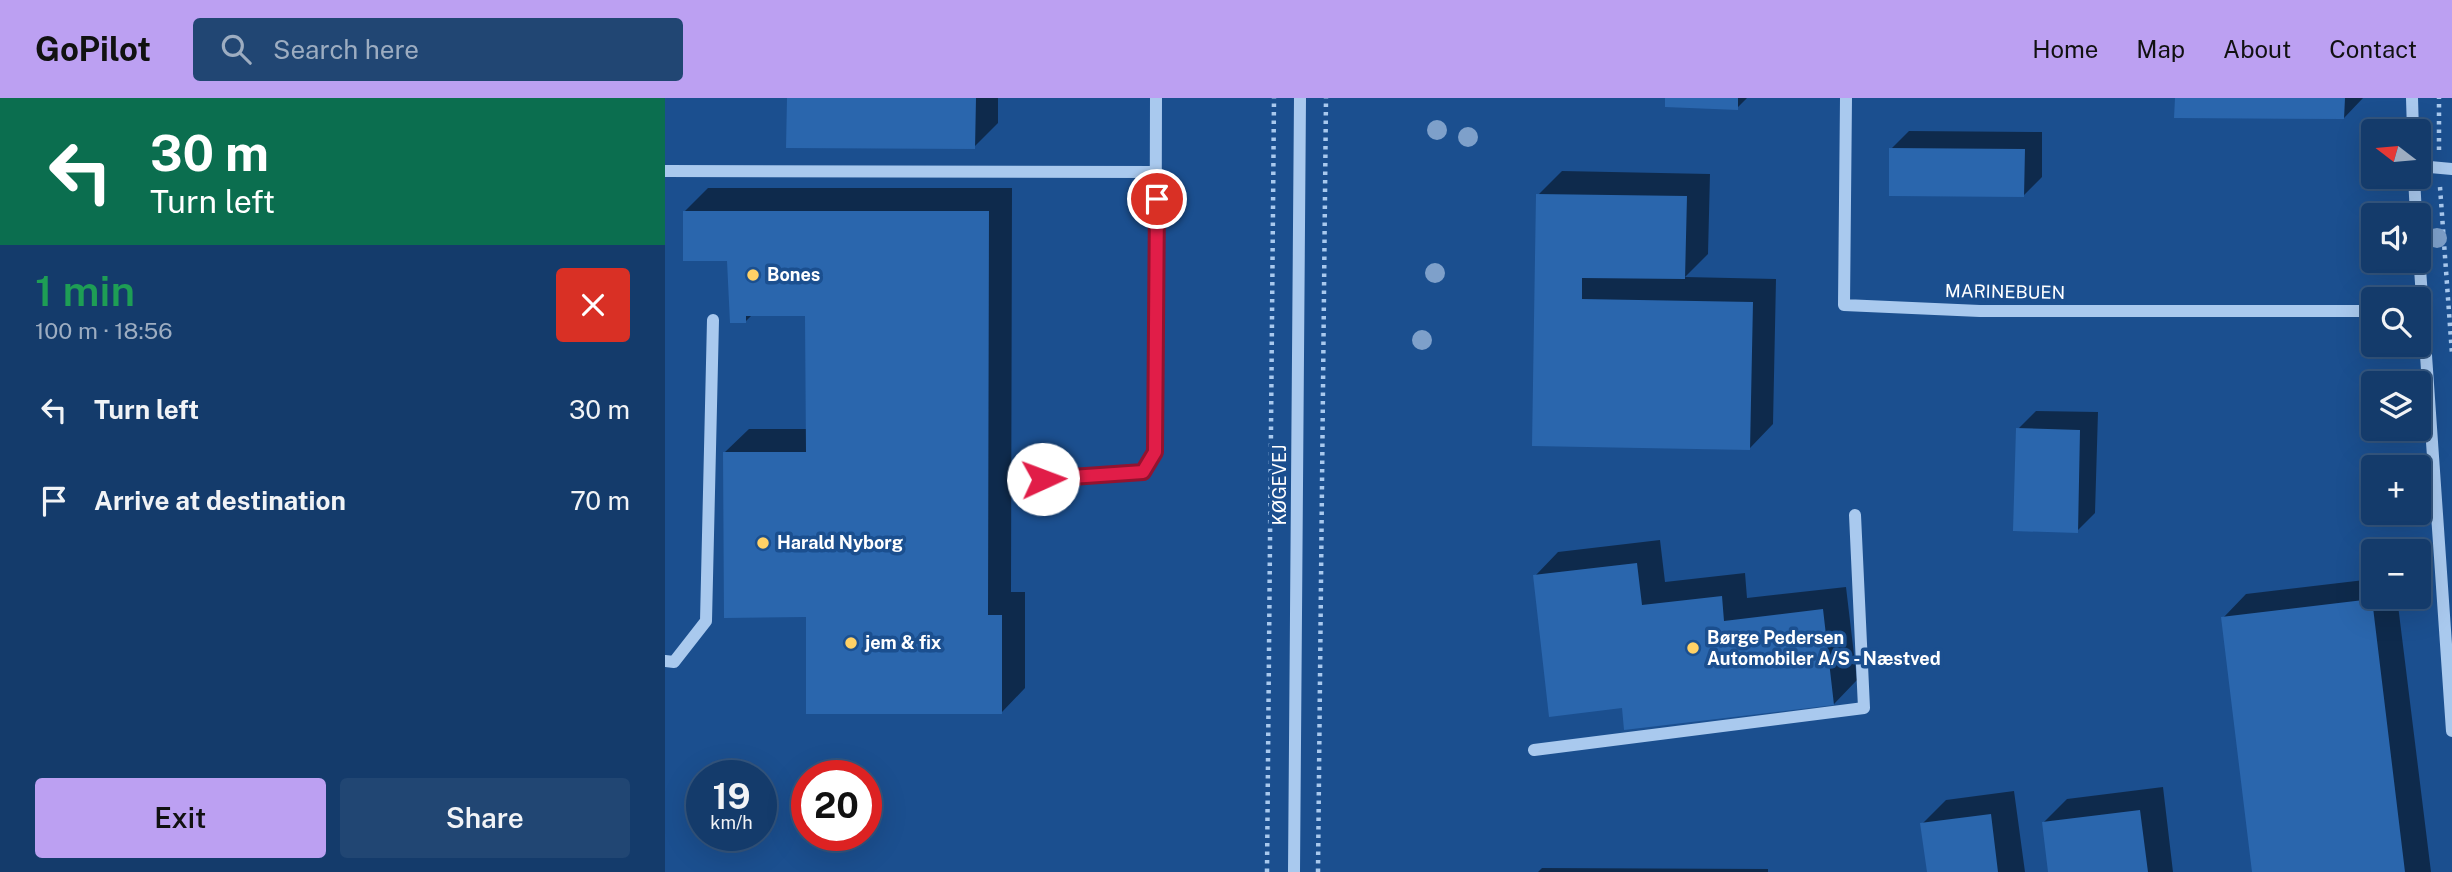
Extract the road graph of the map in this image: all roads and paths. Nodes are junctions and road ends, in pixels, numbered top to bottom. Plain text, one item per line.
1 (1156, 98) edge
2 (1273, 98) edge
3 (1300, 98) edge
4 (1326, 98) edge
5 (1846, 98) edge
6 (2412, 98) edge
7 (2439, 98) edge
8 (2413, 119) edge
9 (2445, 169) edge
10 (665, 171) edge
11 (1157, 172) junction
12 (2361, 311) edge
13 (713, 320) dead end
14 (2452, 354) edge
15 (2424, 357) edge
16 (1043, 479) dead end
17 (1854, 515) dead end
18 (665, 661) edge
19 (2452, 731) edge
20 (1534, 750) dead end
21 (1267, 872) edge
22 (1294, 872) edge
23 (1318, 872) edge

1 - 11 street
2 - 21 path
3 - 22 street, KØGEVEJ
4 - 23 path
5 - 12 street, MARINEBUEN
6 - 8 street
7 - 9 path
9 - 14 path
10 - 11 street
11 - 16 street
13 - 18 street
15 - 19 street
17 - 20 street

